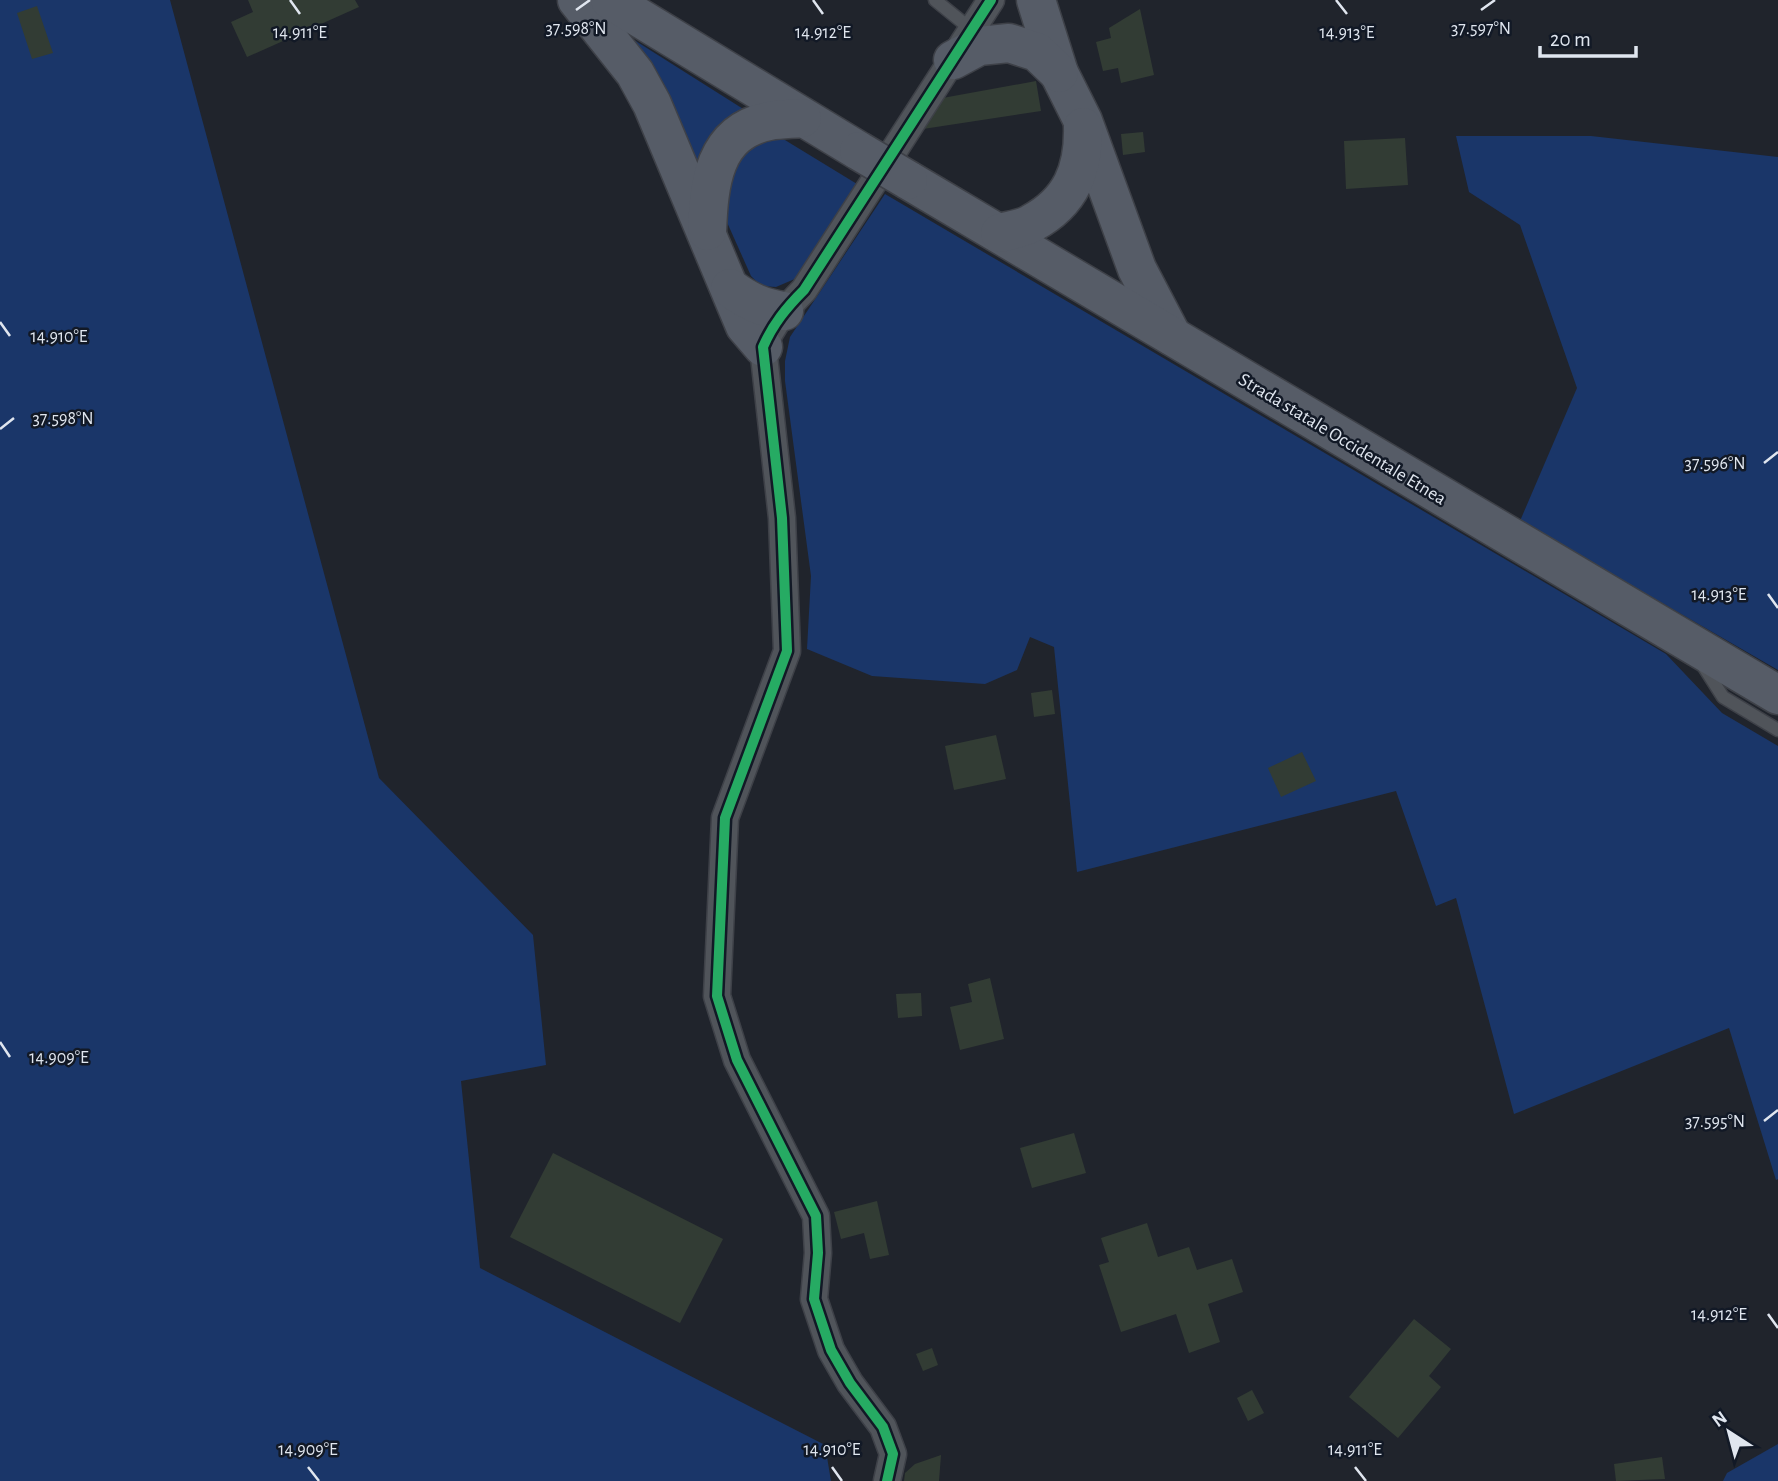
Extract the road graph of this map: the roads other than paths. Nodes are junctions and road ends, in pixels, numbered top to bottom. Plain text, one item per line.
1 (577, 0) edge
2 (610, 0) edge
3 (934, 0) edge
4 (991, 0) edge
5 (1036, 0) edge
6 (962, 45) junction
7 (1059, 73) junction
8 (802, 118) junction
9 (1083, 121) junction
10 (707, 233) junction
11 (1000, 233) junction
12 (730, 288) junction
13 (784, 310) junction
14 (1172, 336) junction
15 (763, 347) junction
16 (1689, 643) junction
17 (1778, 695) edge
18 (1778, 730) edge
19 (887, 1481) edge

1 - 10 main road
2 - 8 main road
3 - 6 lane
4 - 6 street
5 - 7 main road
6 - 7 main road
6 - 13 street
7 - 9 main road
8 - 10 main road
8 - 11 main road, Strada statale Occidentale Etnea, bridge
9 - 11 main road
9 - 14 main road
10 - 12 main road
11 - 14 main road, Strada statale Occidentale Etnea
12 - 13 main road
12 - 15 main road
13 - 15 street
14 - 16 main road, Strada statale Occidentale Etnea
15 - 19 street
16 - 17 main road, Strada statale Occidentale Etnea
16 - 18 lane

